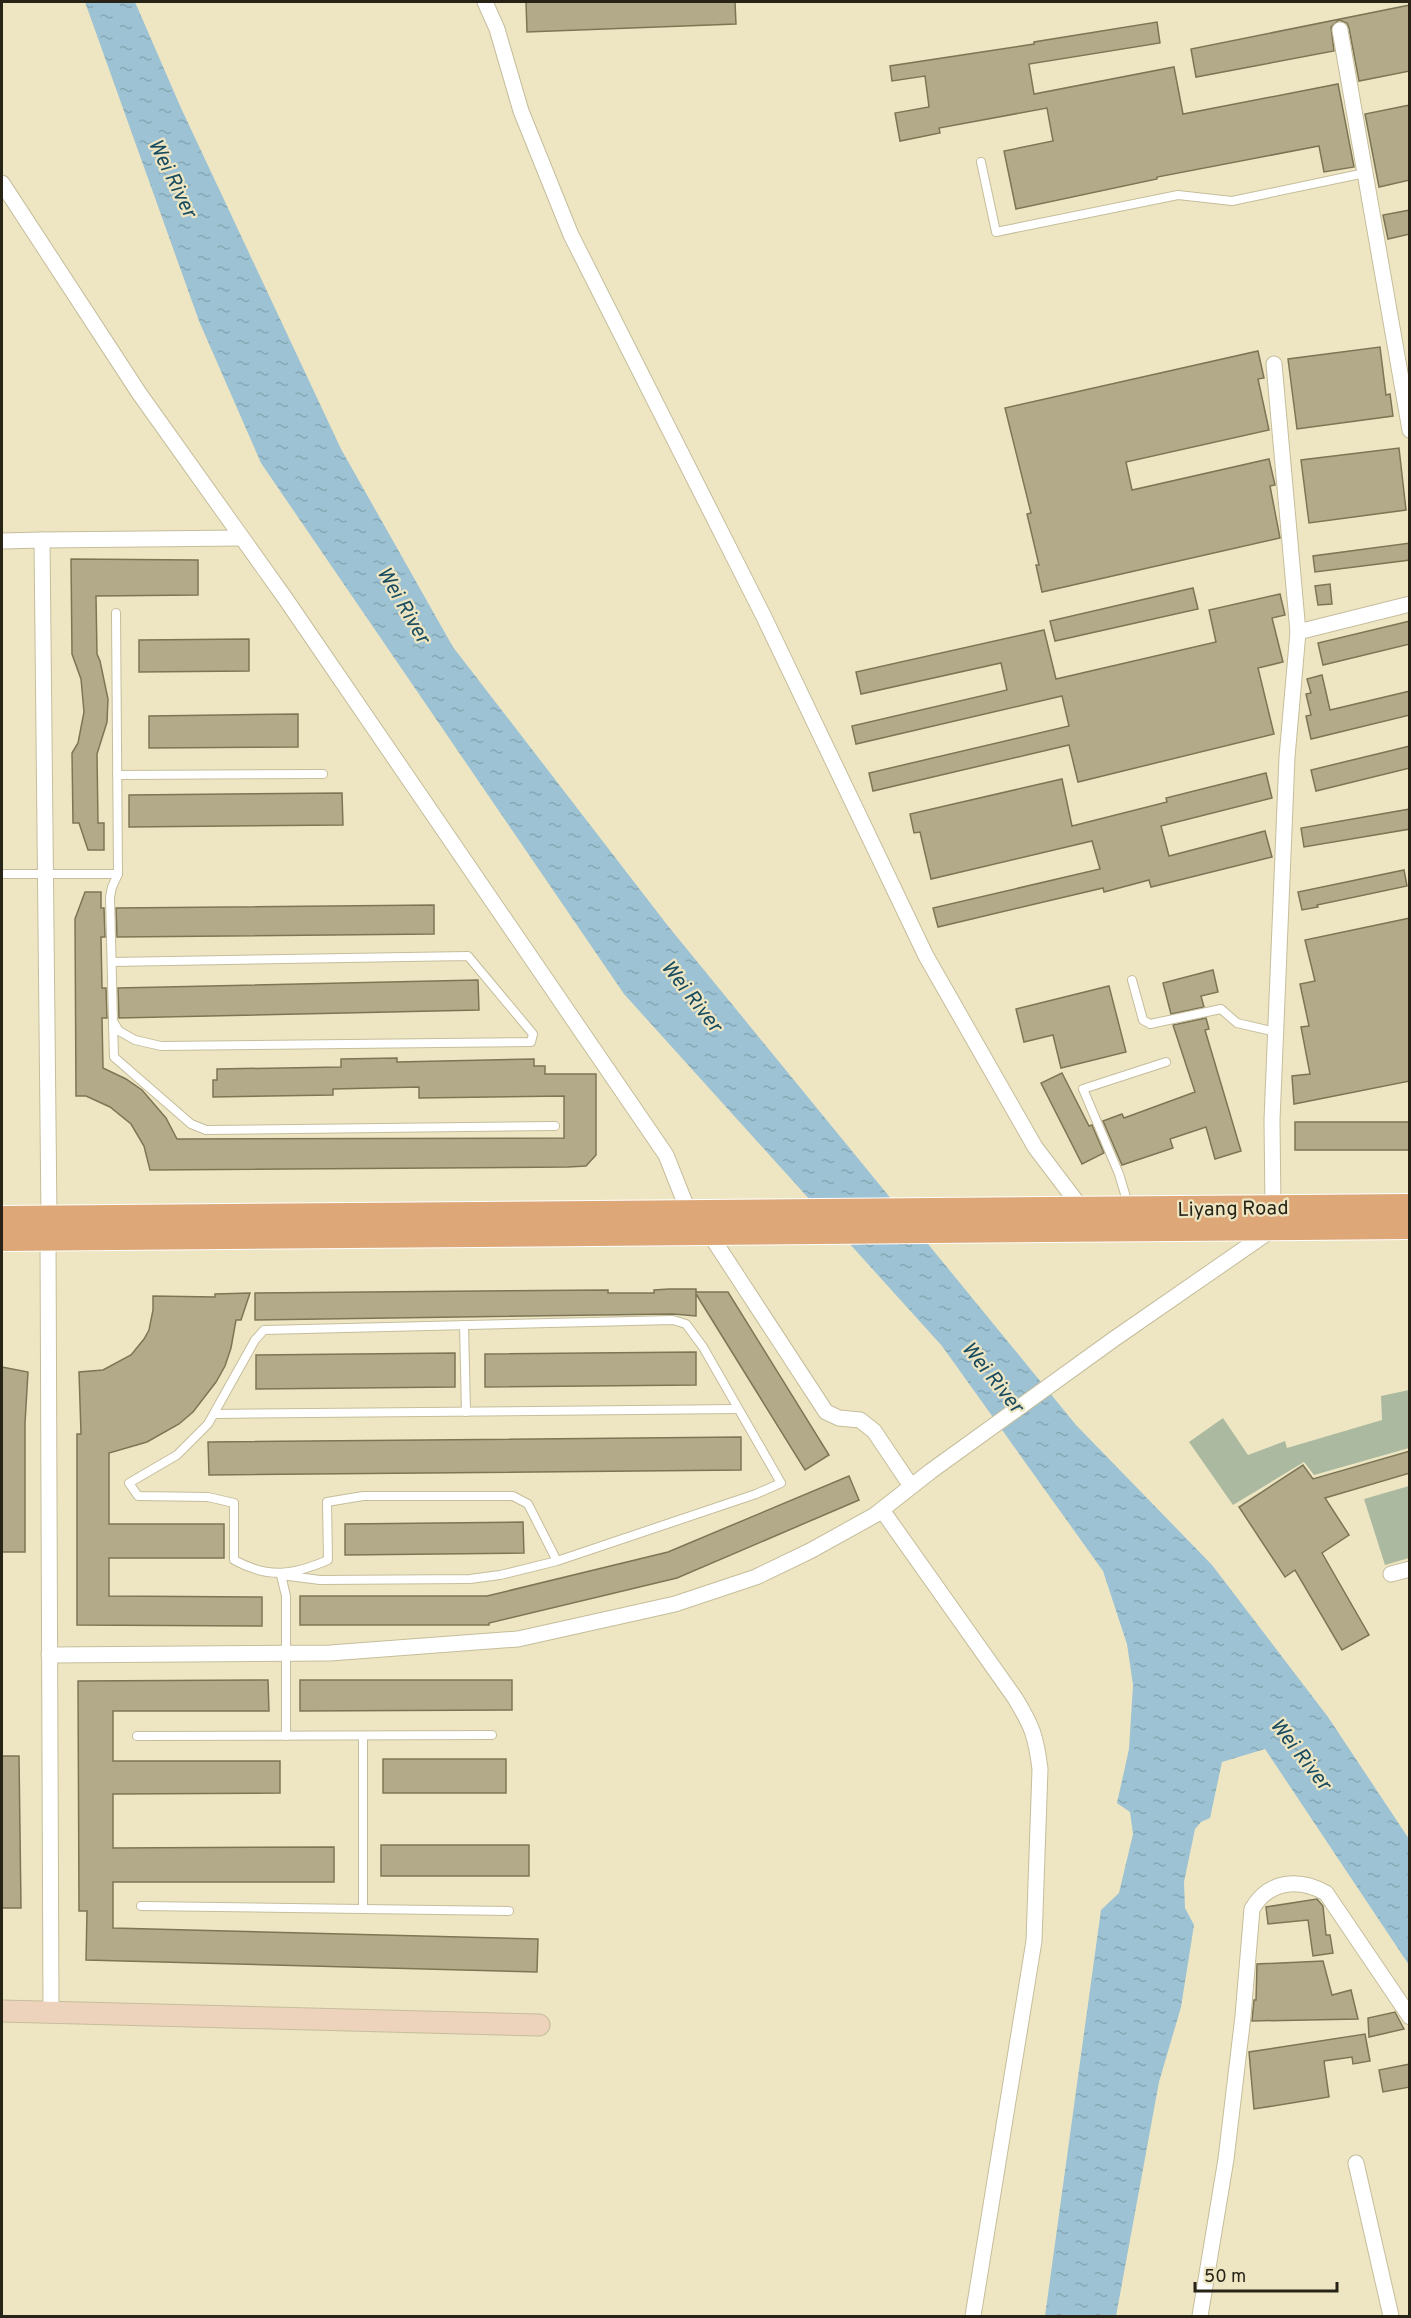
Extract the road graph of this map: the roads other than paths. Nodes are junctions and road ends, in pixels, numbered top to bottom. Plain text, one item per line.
1 (485, 2) edge
2 (1340, 30) dead end
3 (981, 162) dead end
4 (1365, 173) junction
5 (2, 183) edge
6 (1274, 364) dead end
7 (1410, 430) edge
8 (242, 538) junction
9 (42, 540) junction
10 (2, 541) edge
11 (1410, 604) edge
12 (116, 613) dead end
13 (1298, 632) junction
14 (323, 774) dead end
15 (117, 776) junction
16 (2, 874) edge
17 (45, 874) junction
18 (118, 874) junction
19 (112, 962) junction
20 (1132, 980) dead end
21 (113, 1022) junction
22 (1276, 1032) junction
23 (1166, 1062) dead end
24 (555, 1126) dead end
25 (1410, 1206) edge
26 (1082, 1209) junction
27 (1129, 1209) junction
28 (689, 1213) junction
29 (2, 1218) edge
30 (1273, 1218) junction
31 (1057, 1220) junction
32 (716, 1226) junction
33 (1410, 1227) edge
34 (48, 1228) junction
35 (2, 1239) edge
36 (464, 1325) junction
37 (738, 1409) junction
38 (466, 1412) junction
39 (214, 1414) junction
40 (911, 1486) junction
41 (882, 1510) junction
42 (557, 1561) junction
43 (1410, 1569) edge
44 (1391, 1574) dead end
45 (281, 1575) junction
46 (286, 1653) junction
47 (48, 1655) junction
48 (137, 1736) dead end
49 (286, 1736) junction
50 (363, 1736) junction
51 (492, 1736) dead end
52 (141, 1906) dead end
53 (363, 1909) junction
54 (509, 1911) dead end
55 (2, 2012) edge
56 (51, 2012) junction
57 (1410, 2017) edge
58 (539, 2025) dead end
59 (1356, 2163) dead end
60 (973, 2316) edge
61 (1200, 2316) edge
62 (1392, 2316) edge

1 - 26 street
2 - 4 street
3 - 4 lane
4 - 7 street
5 - 8 street
6 - 13 street
8 - 9 street
8 - 28 street
9 - 10 street
9 - 17 street
11 - 13 street
12 - 15 lane
13 - 22 street
14 - 15 lane
15 - 18 lane
16 - 17 lane
17 - 18 lane
17 - 34 street
18 - 19 lane
19 - 21 lane
19 - 21 lane
20 - 22 lane
21 - 24 lane
22 - 30 street
23 - 27 lane
25 - 30 main road, Liyang Road
26 - 27 main road, Liyang Road
26 - 31 main road, Liyang Road
27 - 30 main road, Liyang Road
28 - 32 main road
28 - 34 main road
29 - 34 main road
30 - 31 main road, Liyang Road
30 - 33 main road, Liyang Road
30 - 40 street
31 - 32 main road
32 - 34 main road
32 - 40 street
34 - 35 main road
34 - 47 street
36 - 37 lane
36 - 38 lane
36 - 39 lane
37 - 38 lane
37 - 42 lane
38 - 39 lane
39 - 45 lane
40 - 41 street
41 - 46 street
41 - 60 street
42 - 45 lane
42 - 45 lane
43 - 44 street
45 - 46 lane
46 - 47 street
46 - 49 lane
47 - 56 street
48 - 49 lane
49 - 50 lane
50 - 51 lane
50 - 53 lane
52 - 53 lane
53 - 54 lane
55 - 56 street
56 - 58 street
57 - 61 street
59 - 62 street

